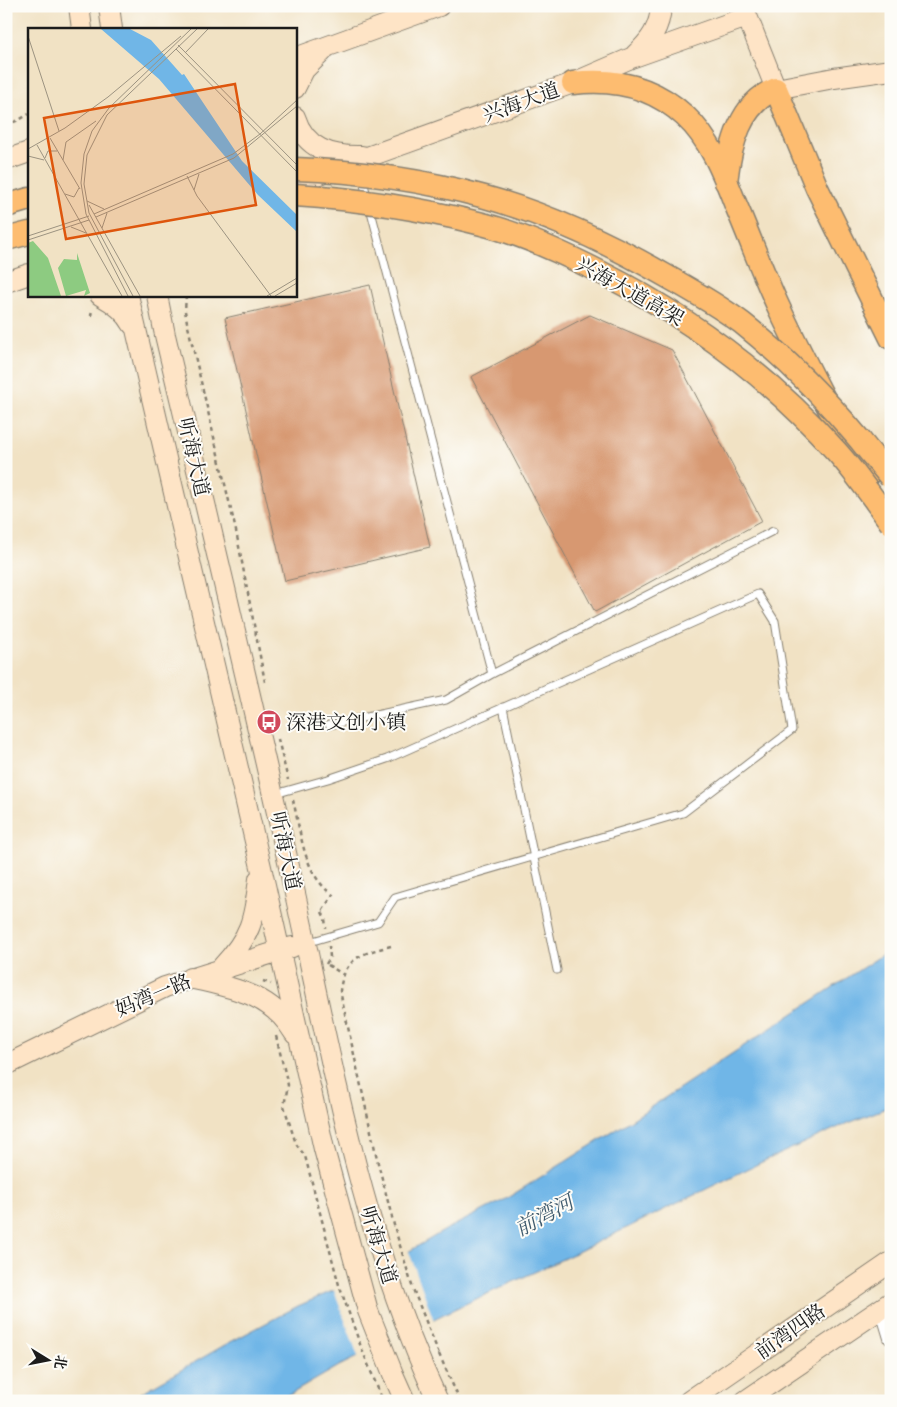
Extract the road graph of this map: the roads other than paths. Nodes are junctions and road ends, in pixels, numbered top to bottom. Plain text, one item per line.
1 (79, 6) edge
2 (439, 6) edge
3 (661, 6) edge
4 (745, 12) edge
5 (82, 28) edge
6 (328, 46) junction
7 (296, 58) edge
8 (631, 58) junction
9 (891, 70) edge
10 (573, 83) junction
11 (296, 86) edge
12 (776, 89) junction
13 (296, 119) edge
14 (366, 158) junction
15 (296, 169) edge
16 (726, 182) junction
17 (296, 183) edge
18 (296, 195) edge
19 (28, 199) edge
20 (6, 206) edge
21 (28, 233) edge
22 (6, 239) edge
23 (28, 274) edge
24 (6, 282) edge
25 (102, 296) edge
26 (128, 296) edge
27 (157, 296) edge
28 (172, 296) edge
29 (137, 331) junction
30 (165, 336) junction
31 (891, 338) edge
32 (891, 478) edge
33 (891, 523) edge
34 (891, 528) edge
35 (773, 531) dead end
36 (492, 674) junction
37 (503, 707) junction
38 (329, 726) dead end
39 (282, 792) junction
40 (534, 856) junction
41 (260, 867) junction
42 (306, 943) junction
43 (279, 950) junction
44 (220, 969) junction
45 (557, 970) dead end
46 (190, 978) junction
47 (299, 1041) junction
48 (6, 1065) edge
49 (891, 1262) edge
50 (886, 1305) edge
51 (891, 1338) edge
52 (406, 1401) edge
53 (438, 1401) edge
54 (689, 1401) edge
55 (745, 1401) edge

1 - 5 main road
2 - 6 main road
3 - 8 main road
4 - 8 main road, 兴海大道
4 - 12 main road
6 - 7 main road
6 - 11 main road
8 - 10 main road, 兴海大道
9 - 12 main road
10 - 14 main road, 兴海大道
10 - 16 main road
12 - 16 main road
12 - 31 main road
13 - 14 main road
14 - 17 main road, 兴海大道
14 - 36 lane
15 - 32 main road, 兴海大道高架, bridge
16 - 34 main road
18 - 33 main road, 兴海大道高架, bridge
19 - 20 main road
21 - 22 main road
23 - 24 main road
25 - 29 main road
26 - 29 main road, 听海大道
27 - 30 main road, 听海大道
28 - 30 main road
29 - 41 main road, 听海大道
30 - 39 main road, 听海大道
35 - 36 lane
36 - 38 lane
37 - 39 lane
37 - 40 lane
37 - 40 lane
39 - 42 main road, 听海大道
40 - 42 lane
40 - 45 lane
41 - 43 main road, 听海大道
41 - 44 main road
42 - 43 main road, 妈湾一路
42 - 53 main road, 听海大道
43 - 44 main road, 妈湾一路
43 - 47 main road, 听海大道
44 - 46 main road, 妈湾一路
46 - 47 main road
46 - 48 main road, 妈湾一路
47 - 52 main road, 听海大道
49 - 54 main road, 前湾四路
50 - 51 street
50 - 55 main road, 前湾四路

